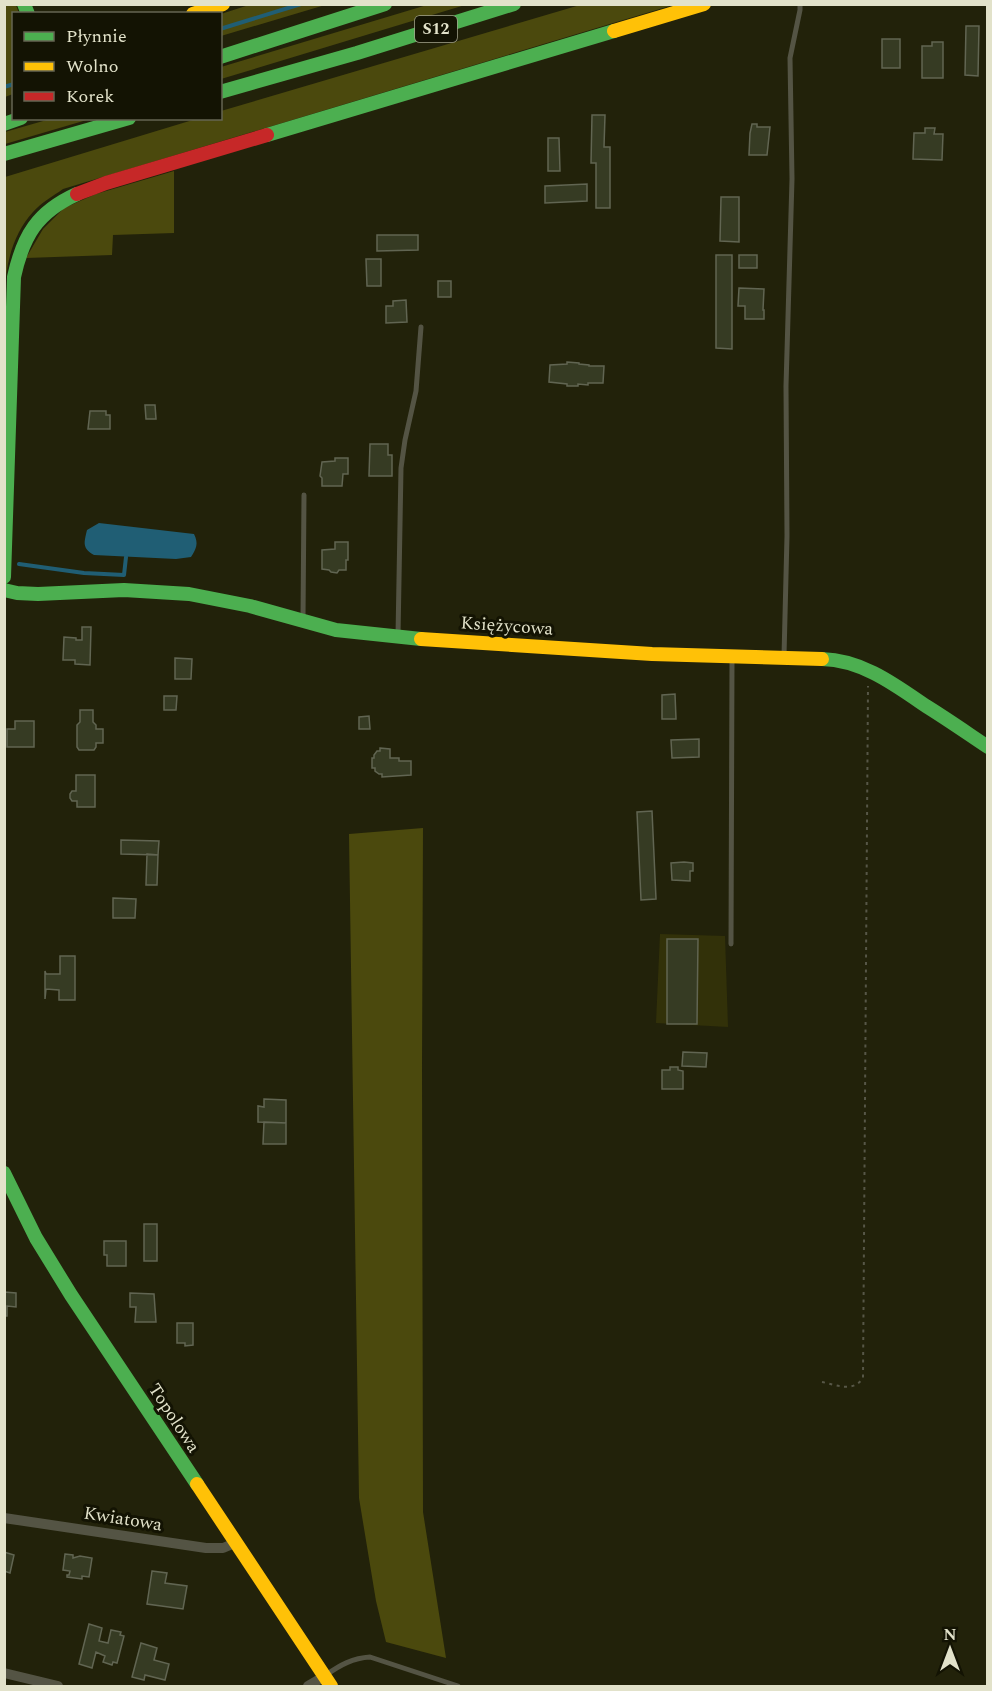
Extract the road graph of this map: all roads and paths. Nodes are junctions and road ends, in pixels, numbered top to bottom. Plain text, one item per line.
1 (223, 4) edge
2 (385, 4) edge
3 (514, 4) edge
4 (705, 4) edge
5 (800, 4) edge
6 (357, 8) edge
7 (199, 12) edge
8 (222, 56) edge
9 (222, 91) edge
10 (122, 120) edge
11 (4, 154) edge
12 (421, 327) dead end
13 (304, 495) dead end
14 (4, 577) edge
15 (4, 590) edge
16 (303, 621) junction
17 (398, 637) junction
18 (732, 657) junction
19 (784, 658) junction
20 (871, 671) junction
21 (987, 747) edge
22 (731, 944) dead end
23 (4, 1173) edge
24 (822, 1382) dead end
25 (4, 1518) edge
26 (235, 1543) junction
27 (4, 1673) edge
28 (328, 1681) edge
29 (58, 1686) edge
30 (308, 1686) edge
31 (458, 1686) edge

1 - 7 main road
2 - 6 main road
3 - 9 main road, S12
4 - 14 main road
5 - 19 lane
6 - 8 main road
10 - 11 main road
12 - 17 lane
13 - 16 lane
15 - 16 main road, Księżycowa
16 - 17 main road, Księżycowa
17 - 18 main road, Księżycowa
18 - 19 main road, Księżycowa
18 - 22 lane
19 - 20 main road, Księżycowa
20 - 21 main road, Księżycowa
20 - 24 path
23 - 26 main road, Topolowa
25 - 26 street, Kwiatowa
26 - 28 main road, Topolowa
27 - 29 street
28 - 30 street
28 - 31 lane

